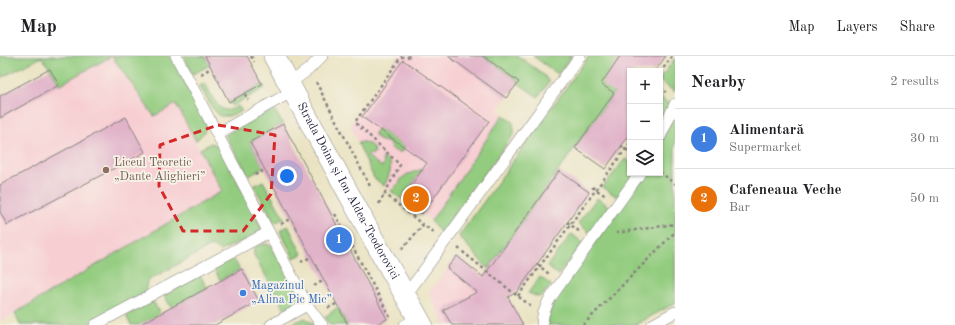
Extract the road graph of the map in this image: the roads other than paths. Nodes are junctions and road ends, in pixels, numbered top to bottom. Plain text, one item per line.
1 (176, 56) edge
2 (274, 56) edge
3 (322, 56) edge
4 (580, 56) edge
5 (291, 88) junction
6 (675, 104) edge
7 (663, 130) edge
8 (217, 134) junction
9 (638, 176) edge
10 (268, 232) junction
11 (406, 295) junction
12 (307, 305) junction
13 (675, 312) edge
14 (543, 320) edge
15 (416, 323) edge
16 (95, 325) edge
17 (271, 325) edge
18 (322, 325) edge
19 (652, 325) edge

1 - 8 lane
2 - 5 street, Strada Doina și Ion Aldea-Teodorovici
3 - 5 lane
4 - 11 lane
5 - 8 lane
5 - 11 street, Strada Doina și Ion Aldea-Teodorovici
6 - 7 lane
8 - 10 lane
9 - 14 lane
10 - 12 lane
10 - 16 lane
11 - 15 street, Strada Doina și Ion Aldea-Teodorovici
12 - 17 lane
12 - 18 lane
13 - 19 lane

